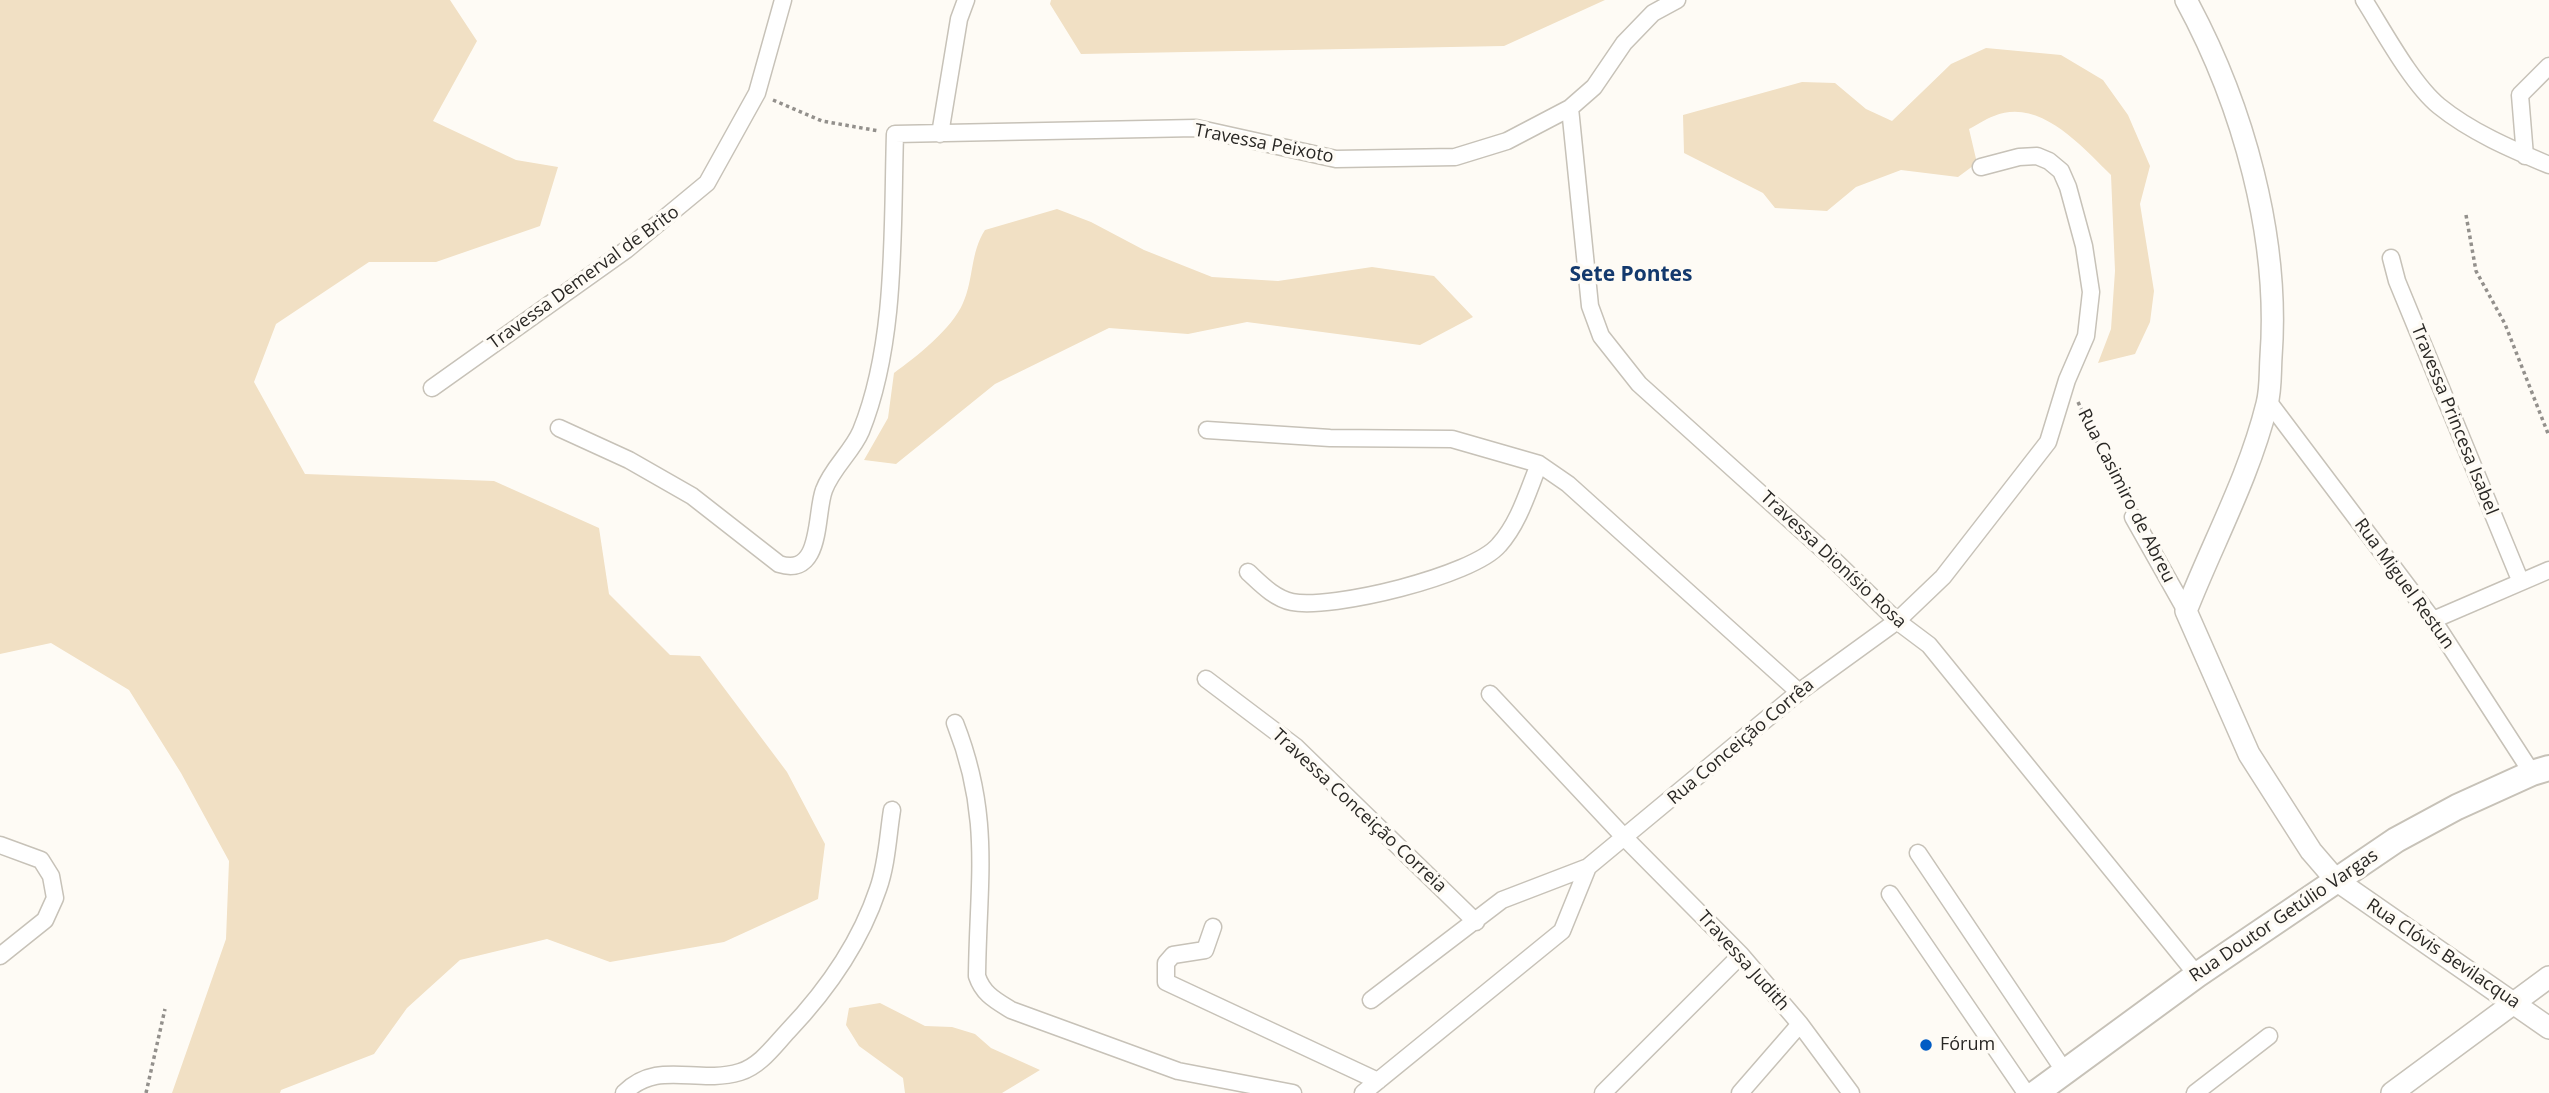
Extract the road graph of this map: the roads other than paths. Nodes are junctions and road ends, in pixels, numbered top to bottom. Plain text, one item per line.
1 (783, 0) edge
2 (965, 0) edge
3 (1677, 0) edge
4 (2186, 0) edge
5 (2364, 0) edge
6 (2549, 65) edge
7 (1570, 108) junction
8 (940, 134) junction
9 (2525, 156) junction
10 (2546, 164) edge
11 (1981, 167) dead end
12 (2549, 181) edge
13 (2391, 258) dead end
14 (432, 388) dead end
15 (2268, 401) junction
16 (559, 428) dead end
17 (1207, 430) dead end
18 (1539, 464) junction
19 (2133, 517) road end
20 (2549, 570) edge
21 (1248, 572) dead end
22 (2520, 580) junction
23 (2186, 611) junction
24 (2433, 620) junction
25 (1897, 621) junction
26 (1206, 679) dead end
27 (1799, 692) junction
28 (1490, 694) dead end
29 (955, 723) dead end
30 (2540, 771) edge
31 (892, 810) dead end
32 (1625, 838) junction
33 (0, 845) edge
34 (1918, 853) dead end
35 (1588, 867) junction
36 (2336, 880) junction
37 (1890, 894) dead end
38 (1476, 922) junction
39 (1213, 927) dead end
40 (1741, 955) junction
41 (0, 956) edge
42 (2197, 975) junction
43 (2549, 977) edge
44 (1371, 1000) dead end
45 (2513, 1002) junction
46 (1800, 1024) junction
47 (2549, 1028) edge
48 (2269, 1036) dead end
49 (2065, 1072) junction
50 (1378, 1081) junction
51 (1266, 1091) edge
52 (624, 1093) edge
53 (1293, 1093) edge
54 (1363, 1093) edge
55 (1603, 1093) edge
56 (1740, 1093) edge
57 (1851, 1093) edge
58 (2026, 1093) edge
59 (2036, 1093) edge
60 (2195, 1093) edge
61 (2392, 1093) edge

1 - 14 street, Travessa Demerval de Brito
2 - 8 street
3 - 7 street, Travessa Peixoto
4 - 15 street, Rua Casimiro de Abreu
5 - 9 street
6 - 9 street
7 - 8 street, Travessa Peixoto
7 - 25 street, Travessa Dionísio Rosa
8 - 16 street, Travessa Peixoto
9 - 10 street
10 - 12 street
11 - 25 street, Rua Conceição Corrêa
13 - 22 street, Travessa Princesa Isabel
15 - 23 street, Rua Casimiro de Abreu
15 - 24 street, Rua Miguel Restun
17 - 18 street
18 - 21 street
18 - 27 street
19 - 23 street, Rua Casimiro de Abreu
20 - 22 street
22 - 24 street
23 - 36 street, Rua Casimiro de Abreu
24 - 30 street, Rua Miguel Restun
25 - 27 street, Rua Conceição Corrêa
25 - 42 street, Travessa Dionísio Rosa
26 - 38 street, Travessa Conceição Correia
27 - 32 street, Rua Conceição Corrêa
28 - 32 street, Travessa Judith
29 - 51 street
30 - 36 main road, Rua Doutor Getúlio Vargas
31 - 52 street
32 - 35 street, Rua Conceição Corrêa
32 - 40 street, Travessa Judith
33 - 41 street
34 - 49 street
35 - 38 street, Rua Conceição Corrêa
35 - 50 street, Rua Conceição Corrêa
36 - 42 main road, Rua Doutor Getúlio Vargas
36 - 45 street, Rua Clóvis Bevilacqua
37 - 58 street
38 - 44 street, Rua Conceição Corrêa
39 - 50 street
40 - 46 street, Travessa Judith
40 - 55 street
42 - 49 main road, Rua Doutor Getúlio Vargas
43 - 45 street
45 - 47 street, Rua Clóvis Bevilacqua
45 - 61 street
46 - 56 street
46 - 57 street, Travessa Judith
48 - 60 street
49 - 59 main road, Rua Doutor Getúlio Vargas
50 - 54 street, Rua Conceição Corrêa
51 - 53 street

